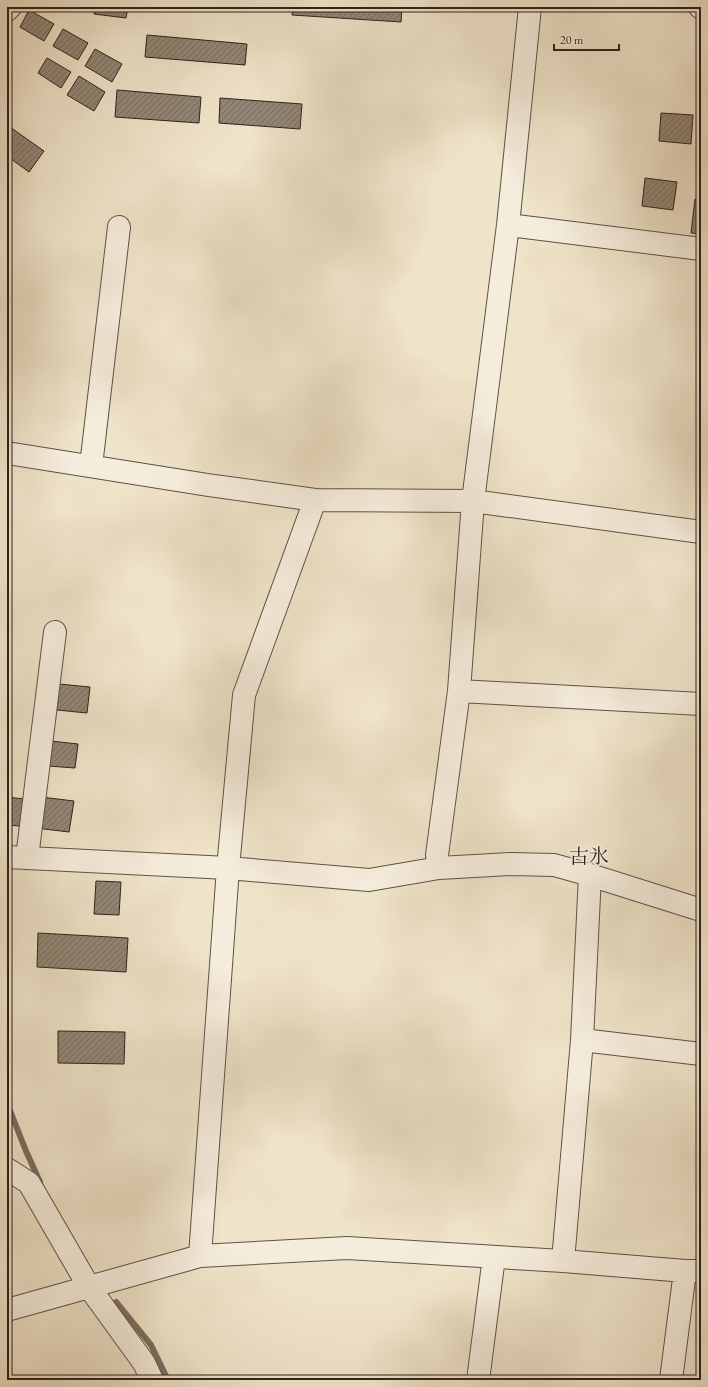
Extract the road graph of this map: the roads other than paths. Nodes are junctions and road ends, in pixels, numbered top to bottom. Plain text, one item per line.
1 (10, 7) edge
2 (530, 7) edge
3 (7, 10) edge
4 (508, 224) junction
5 (119, 227) dead end
6 (701, 249) edge
7 (7, 453) edge
8 (91, 466) junction
9 (315, 500) junction
10 (473, 502) junction
11 (701, 532) edge
12 (55, 632) dead end
13 (459, 691) junction
14 (701, 704) edge
15 (17, 858) edge
16 (228, 868) junction
17 (439, 868) junction
18 (590, 874) junction
19 (701, 910) edge
20 (582, 1040) junction
21 (701, 1054) edge
22 (7, 1170) edge
23 (200, 1256) junction
24 (494, 1256) junction
25 (563, 1261) junction
26 (693, 1271) edge
27 (89, 1287) junction
28 (7, 1310) edge
29 (152, 1380) edge
30 (478, 1380) edge
31 (671, 1380) edge

1 - 3 street
2 - 4 street
4 - 6 street
4 - 10 street
5 - 8 street
7 - 8 street
8 - 9 street
9 - 10 street
9 - 16 street
10 - 11 street
10 - 13 street
12 - 15 street
13 - 14 street
13 - 17 street
15 - 16 street
16 - 17 street
16 - 23 street
17 - 18 street
18 - 19 street
18 - 20 street
20 - 21 street
20 - 25 street
22 - 27 street
23 - 24 street
23 - 27 street
24 - 25 street
24 - 30 street
25 - 26 street
26 - 31 street
27 - 28 street
27 - 29 street

